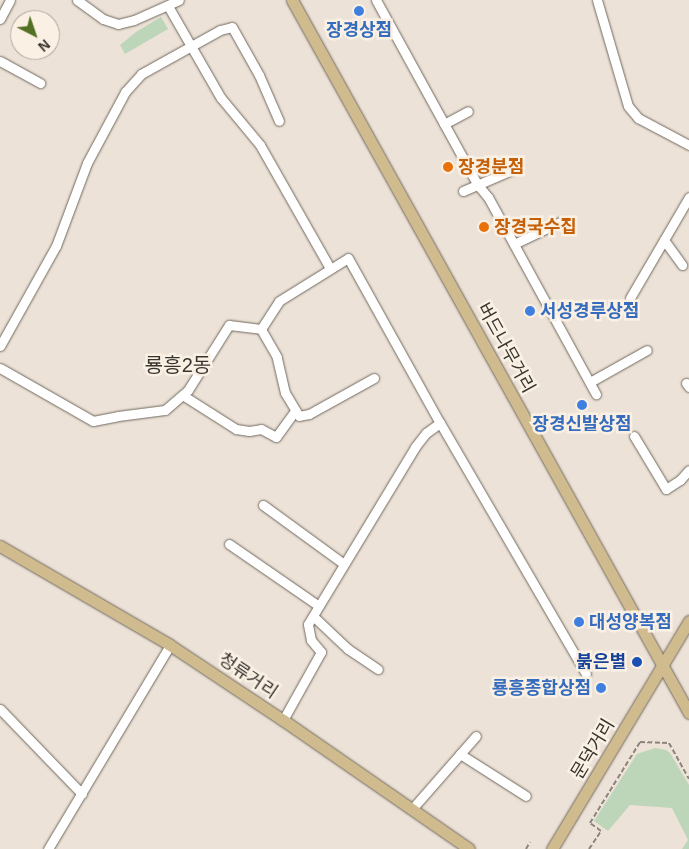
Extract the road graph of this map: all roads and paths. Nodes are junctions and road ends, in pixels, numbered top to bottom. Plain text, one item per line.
1 (10, 0) edge
2 (77, 0) edge
3 (178, 0) edge
4 (292, 0) edge
5 (376, 0) edge
6 (597, 0) edge
7 (168, 6) junction
8 (0, 19) edge
9 (191, 46) junction
10 (0, 61) edge
11 (40, 83) dead end
12 (468, 112) dead end
13 (279, 122) dead end
14 (444, 124) junction
15 (689, 145) edge
16 (514, 169) dead end
17 (477, 184) junction
18 (463, 191) dead end
19 (689, 197) edge
20 (560, 222) dead end
21 (664, 240) junction
22 (514, 244) junction
23 (682, 265) dead end
24 (330, 268) junction
25 (630, 298) dead end
26 (261, 329) junction
27 (0, 346) edge
28 (647, 350) dead end
29 (0, 368) edge
30 (374, 378) dead end
31 (590, 382) junction
32 (596, 394) dead end
33 (184, 396) junction
34 (295, 411) junction
35 (440, 423) junction
36 (634, 436) dead end
37 (689, 470) edge
38 (263, 504) dead end
39 (229, 544) dead end
40 (0, 546) edge
41 (344, 564) junction
42 (319, 606) junction
43 (313, 616) junction
44 (689, 621) edge
45 (170, 645) junction
46 (663, 667) junction
47 (378, 669) dead end
48 (586, 674) dead end
49 (0, 709) edge
50 (689, 713) edge
51 (283, 720) junction
52 (476, 736) dead end
53 (460, 754) junction
54 (689, 779) edge
55 (82, 794) junction
56 (526, 796) dead end
57 (412, 809) junction
58 (530, 842) dead end
59 (48, 849) edge
60 (469, 849) edge
61 (526, 849) edge
62 (552, 849) edge
63 (589, 849) edge

1 - 8 street
2 - 7 street
3 - 7 street
4 - 46 main road, 버드나무거리
5 - 14 street
6 - 15 street
7 - 9 street
9 - 13 street
9 - 24 street
9 - 27 street
10 - 11 street
12 - 14 street
14 - 17 street
16 - 17 street
17 - 18 street
17 - 22 street
19 - 21 street
20 - 22 street
21 - 23 street
21 - 25 street
22 - 31 street
24 - 26 street
24 - 35 street
26 - 33 street
26 - 34 street
28 - 31 street
29 - 33 street
30 - 34 street
31 - 32 street
33 - 34 street
35 - 41 street
35 - 48 street
36 - 37 street
38 - 41 street
39 - 42 street
40 - 45 main road, 청류거리
41 - 42 street
42 - 43 street
43 - 47 street
43 - 51 street
44 - 46 main road, 문덕거리
45 - 51 main road, 청류거리
45 - 55 street
46 - 50 main road, 버드나무거리
46 - 62 main road, 문덕거리
49 - 55 street
51 - 57 main road, 청류거리
52 - 53 street
53 - 56 street
53 - 57 street
54 - 63 path
55 - 59 street
57 - 60 main road, 청류거리
58 - 61 path

